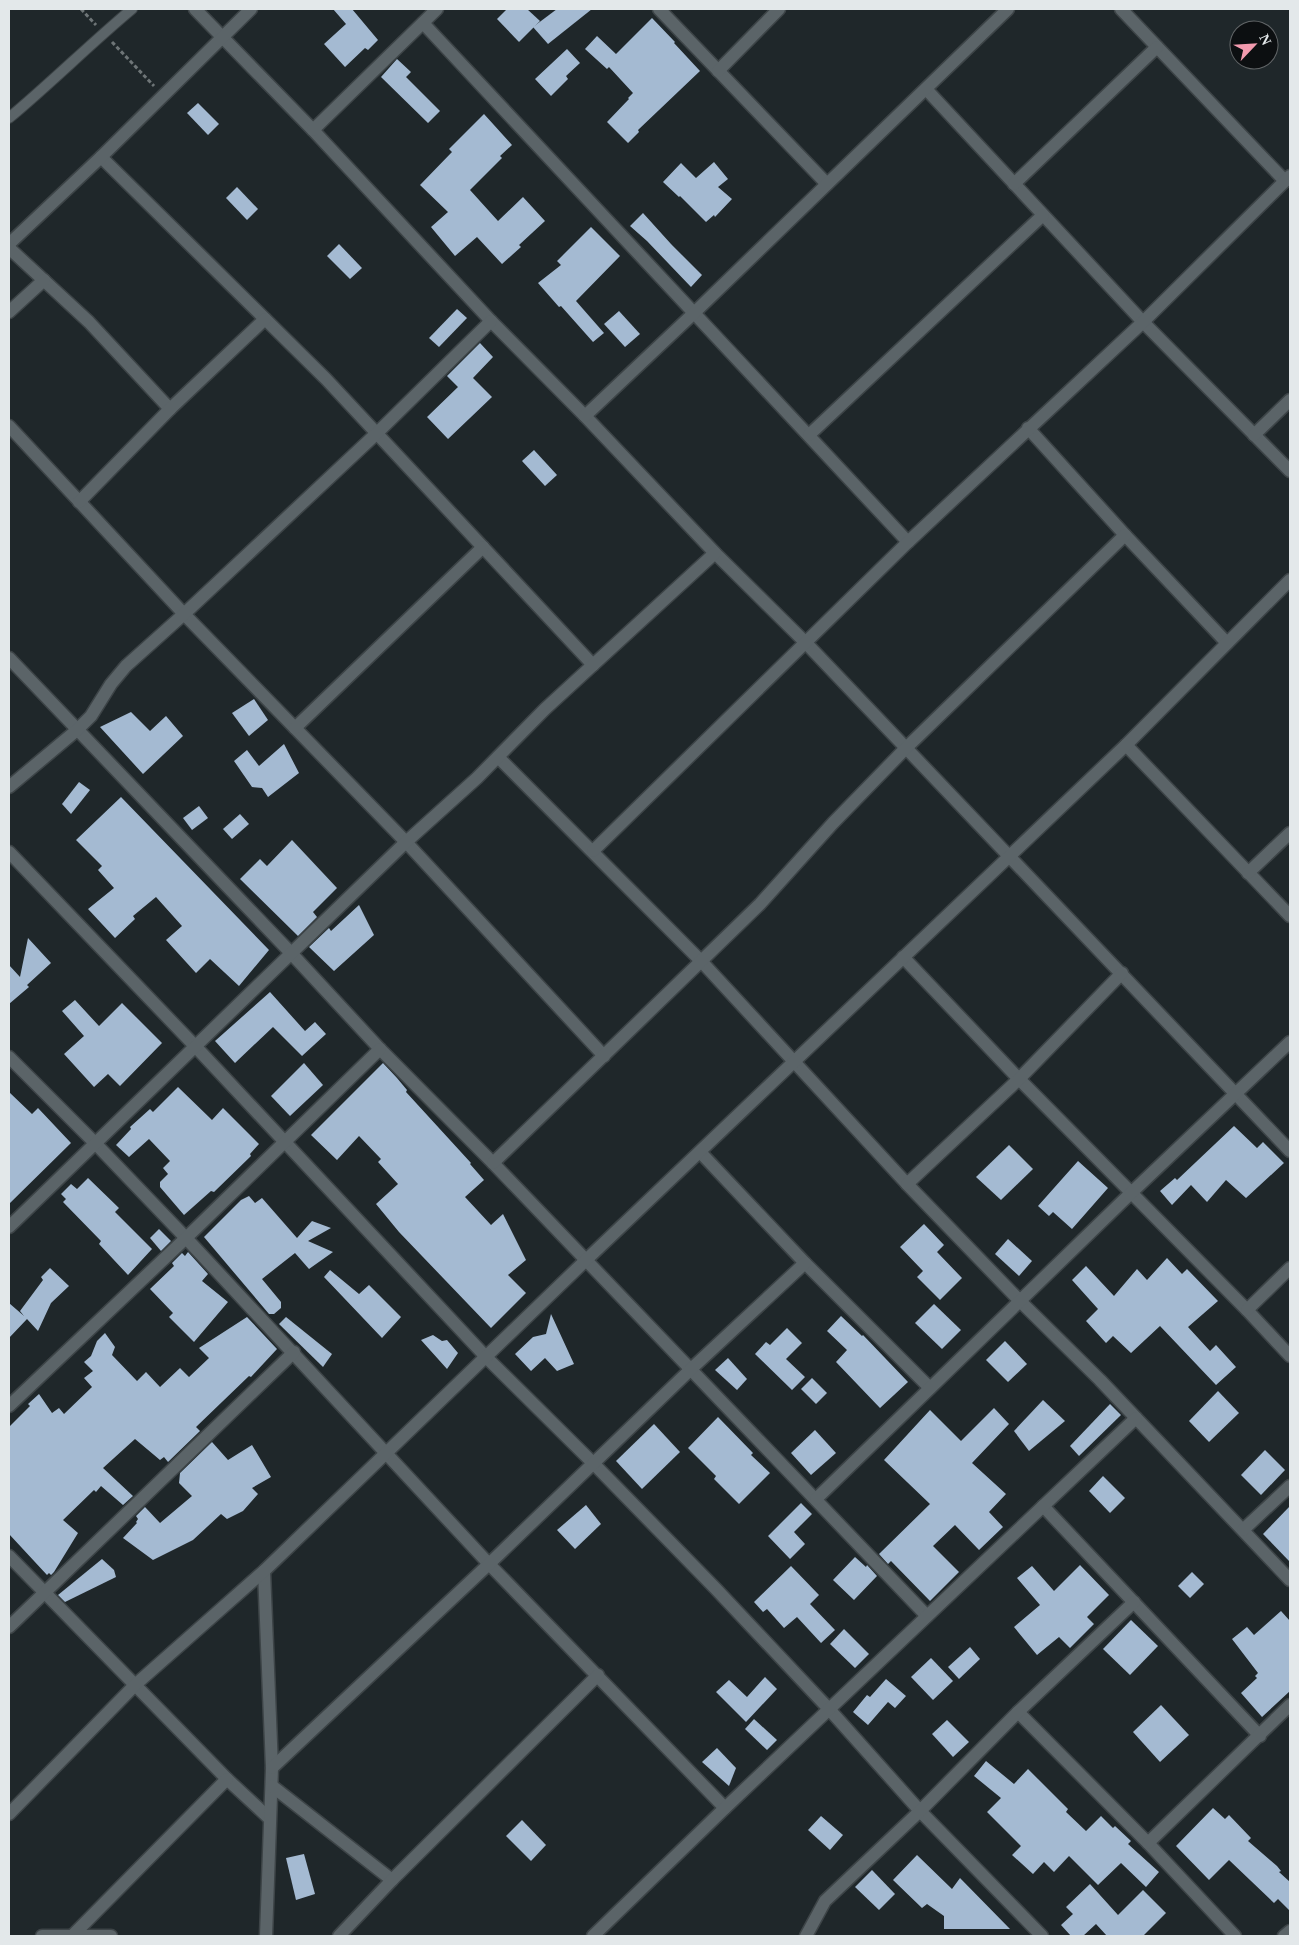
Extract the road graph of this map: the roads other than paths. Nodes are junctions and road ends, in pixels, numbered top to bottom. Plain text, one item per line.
1 (132, 9) edge
2 (196, 9) edge
3 (251, 9) edge
4 (437, 9) edge
5 (659, 9) edge
6 (779, 9) edge
7 (1008, 9) edge
8 (1121, 9) edge
9 (422, 23) junction
10 (222, 37) junction
11 (1157, 46) junction
12 (718, 71) junction
13 (926, 89) junction
14 (9, 118) edge
15 (313, 130) junction
16 (101, 156) junction
17 (1287, 179) edge
18 (827, 184) junction
19 (1014, 184) junction
20 (1043, 215) junction
21 (9, 244) edge
22 (9, 248) edge
23 (44, 280) junction
24 (9, 312) edge
25 (694, 313) junction
26 (264, 319) junction
27 (491, 321) junction
28 (1143, 322) junction
29 (1290, 400) edge
30 (170, 409) junction
31 (585, 416) junction
32 (9, 426) edge
33 (1028, 428) junction
34 (377, 433) junction
35 (809, 435) junction
36 (1254, 435) junction
37 (1290, 472) edge
38 (79, 502) junction
39 (1125, 535) junction
40 (908, 542) junction
41 (483, 547) junction
42 (715, 553) junction
43 (1290, 580) edge
44 (184, 614) junction
45 (806, 643) junction
46 (1227, 643) junction
47 (9, 658) edge
48 (593, 665) junction
49 (295, 728) junction
50 (77, 730) junction
51 (1126, 745) junction
52 (905, 748) junction
53 (498, 757) junction
54 (9, 787) edge
55 (1290, 833) edge
56 (406, 842) junction
57 (593, 851) junction
58 (9, 852) edge
59 (1008, 856) junction
60 (1248, 873) junction
61 (1290, 916) edge
62 (291, 953) junction
63 (903, 956) junction
64 (702, 962) junction
65 (1122, 973) junction
66 (1290, 1042) edge
67 (195, 1046) junction
68 (380, 1049) junction
69 (604, 1056) junction
70 (9, 1057) edge
71 (794, 1061) junction
72 (1019, 1079) junction
73 (1237, 1093) junction
74 (284, 1141) junction
75 (95, 1143) junction
76 (1290, 1151) edge
77 (700, 1152) junction
78 (494, 1163) junction
79 (907, 1184) junction
80 (1131, 1193) junction
81 (9, 1227) edge
82 (186, 1238) junction
83 (585, 1261) junction
84 (805, 1263) junction
85 (1290, 1268) edge
86 (1020, 1301) junction
87 (1247, 1310) junction
88 (294, 1352) junction
89 (1290, 1356) edge
90 (487, 1358) junction
91 (690, 1370) junction
92 (930, 1388) junction
93 (9, 1406) edge
94 (1136, 1418) junction
95 (386, 1453) junction
96 (593, 1463) junction
97 (1290, 1486) edge
98 (816, 1499) junction
99 (1043, 1506) junction
100 (1243, 1530) junction
101 (9, 1556) edge
102 (490, 1564) junction
103 (264, 1571) junction
104 (1290, 1580) edge
105 (44, 1593) junction
106 (1134, 1602) junction
107 (927, 1616) junction
108 (9, 1626) edge
109 (598, 1675) junction
110 (136, 1685) junction
111 (1290, 1706) edge
112 (829, 1709) junction
113 (1018, 1712) junction
114 (1260, 1736) junction
115 (272, 1768) junction
116 (227, 1778) junction
117 (272, 1786) junction
118 (725, 1808) junction
119 (920, 1811) junction
120 (9, 1814) edge
121 (269, 1818) junction
122 (1148, 1843) junction
123 (392, 1880) junction
124 (1290, 1931) edge
125 (42, 1936) edge
126 (72, 1936) edge
127 (111, 1936) edge
128 (266, 1936) edge
129 (339, 1936) edge
130 (593, 1936) edge
131 (806, 1936) edge
132 (1042, 1936) edge
133 (1235, 1936) edge
134 (1284, 1936) edge

1 - 14 lane
2 - 10 street
3 - 10 street
4 - 9 street
5 - 12 street
6 - 12 street
7 - 13 street
8 - 11 street
9 - 15 street
9 - 25 street
10 - 15 street
10 - 16 street
11 - 17 street
11 - 19 street
12 - 18 street
13 - 18 street
13 - 19 street
15 - 27 street
16 - 21 street
16 - 26 street
17 - 28 street
18 - 25 street
19 - 20 street
20 - 28 street
20 - 35 street
22 - 23 street
23 - 24 street
23 - 30 street
25 - 31 street
25 - 35 street
26 - 30 street
26 - 34 street
27 - 31 street
27 - 34 street
28 - 33 street
28 - 36 street
29 - 36 street
30 - 38 street
31 - 42 street
32 - 38 street
33 - 39 street
33 - 40 street
34 - 41 street
34 - 44 street
35 - 40 street
36 - 37 street
38 - 44 street
39 - 46 street
39 - 52 street
40 - 45 street
41 - 48 street
41 - 49 street
42 - 45 street
42 - 48 street
43 - 46 street
44 - 49 street
44 - 50 street
45 - 52 street
45 - 57 street
46 - 51 street
47 - 50 street
48 - 53 street
49 - 56 street
50 - 54 street
50 - 62 street
51 - 59 street
51 - 60 street
52 - 59 street
52 - 64 street
53 - 56 street
53 - 57 street
55 - 60 street
56 - 62 street
56 - 69 street
57 - 64 street
58 - 67 street
59 - 63 street
59 - 65 street
60 - 61 street
62 - 67 street
62 - 68 street
63 - 71 street
63 - 72 street
64 - 69 street
64 - 71 street
65 - 72 street
65 - 73 street
66 - 73 street
67 - 74 street
67 - 75 street
68 - 74 street
68 - 78 street
69 - 78 street
70 - 75 street
71 - 77 street
71 - 79 street
72 - 79 street
72 - 80 street
73 - 76 street
73 - 80 street
74 - 82 street
74 - 90 street
75 - 81 street
75 - 82 street
77 - 83 street
77 - 84 street
78 - 83 street
79 - 86 street
80 - 86 street
80 - 87 street
82 - 88 street
82 - 93 street
83 - 90 street
83 - 91 street
84 - 91 street
84 - 92 street
85 - 87 street
86 - 92 street
86 - 94 street
87 - 89 street
88 - 95 street
88 - 105 street
90 - 95 street
90 - 96 street
91 - 96 street
91 - 98 street
92 - 98 street
94 - 99 street
94 - 100 street
95 - 102 street
95 - 103 street
96 - 102 street
96 - 112 street
97 - 100 street
98 - 107 street
99 - 106 street
99 - 107 street
100 - 104 street
101 - 105 street
102 - 109 street
102 - 115 street
103 - 110 street
103 - 115 street
105 - 108 street
105 - 110 street
106 - 113 street
106 - 114 street
107 - 112 street
109 - 118 street
109 - 123 street
110 - 116 street
110 - 120 street
111 - 114 street
112 - 118 street
112 - 119 street
113 - 119 street
113 - 122 street
114 - 122 street
115 - 117 street
116 - 121 street
116 - 126 street
117 - 121 street
117 - 123 street
118 - 130 street
119 - 131 street
119 - 132 street
121 - 128 street
122 - 133 street
123 - 129 street
124 - 134 street
125 - 126 street
126 - 127 street

